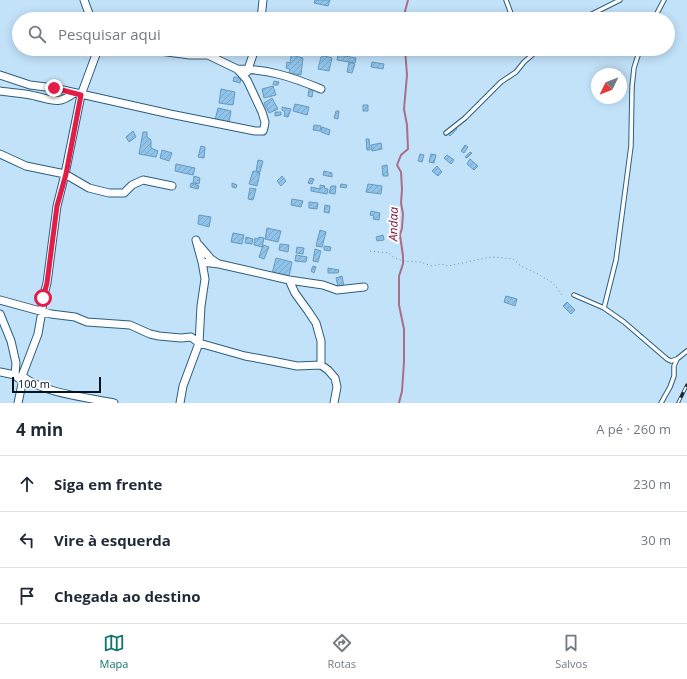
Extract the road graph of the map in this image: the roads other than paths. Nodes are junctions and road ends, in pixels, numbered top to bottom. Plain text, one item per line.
1 (84, 0) edge
2 (263, 0) edge
3 (506, 0) edge
4 (620, 0) edge
5 (664, 0) edge
6 (88, 12) edge
7 (262, 12) edge
8 (510, 12) edge
9 (596, 12) edge
10 (658, 12) edge
11 (95, 56) edge
12 (210, 56) edge
13 (254, 56) edge
14 (530, 56) edge
15 (638, 56) edge
16 (237, 69) junction
17 (247, 69) junction
18 (0, 76) edge
19 (247, 80) junction
20 (321, 88) dead end
21 (0, 90) edge
22 (74, 93) junction
23 (81, 95) junction
24 (446, 133) dead end
25 (0, 154) edge
26 (66, 174) junction
27 (172, 186) dead end
28 (202, 262) junction
29 (218, 264) junction
30 (289, 280) junction
31 (364, 286) dead end
32 (574, 295) dead end
33 (0, 300) edge
34 (604, 308) junction
35 (42, 311) junction
36 (0, 314) edge
37 (199, 343) junction
38 (687, 351) edge
39 (677, 359) junction
40 (321, 365) junction
41 (0, 372) edge
42 (18, 376) junction
43 (18, 403) edge
44 (114, 403) edge
45 (180, 403) edge
46 (334, 403) edge
47 (661, 403) edge

1 - 6 street
2 - 7 street
3 - 8 lane
4 - 9 lane
5 - 10 lane
11 - 23 street
12 - 16 street
13 - 17 street
14 - 24 lane
15 - 34 lane
16 - 17 street
16 - 19 street
17 - 19 street
17 - 20 street
18 - 22 street
19 - 23 street
21 - 22 street
22 - 23 street
23 - 26 street
25 - 26 street
26 - 27 street
26 - 35 street
28 - 29 street
28 - 29 street
28 - 37 street
29 - 30 street
30 - 31 street
30 - 40 street
32 - 34 lane
33 - 35 street
34 - 39 lane
35 - 37 street
35 - 42 street
36 - 42 street
37 - 40 street
37 - 45 street
38 - 39 lane
39 - 47 lane
40 - 46 street
41 - 42 street
42 - 43 street
42 - 44 street

